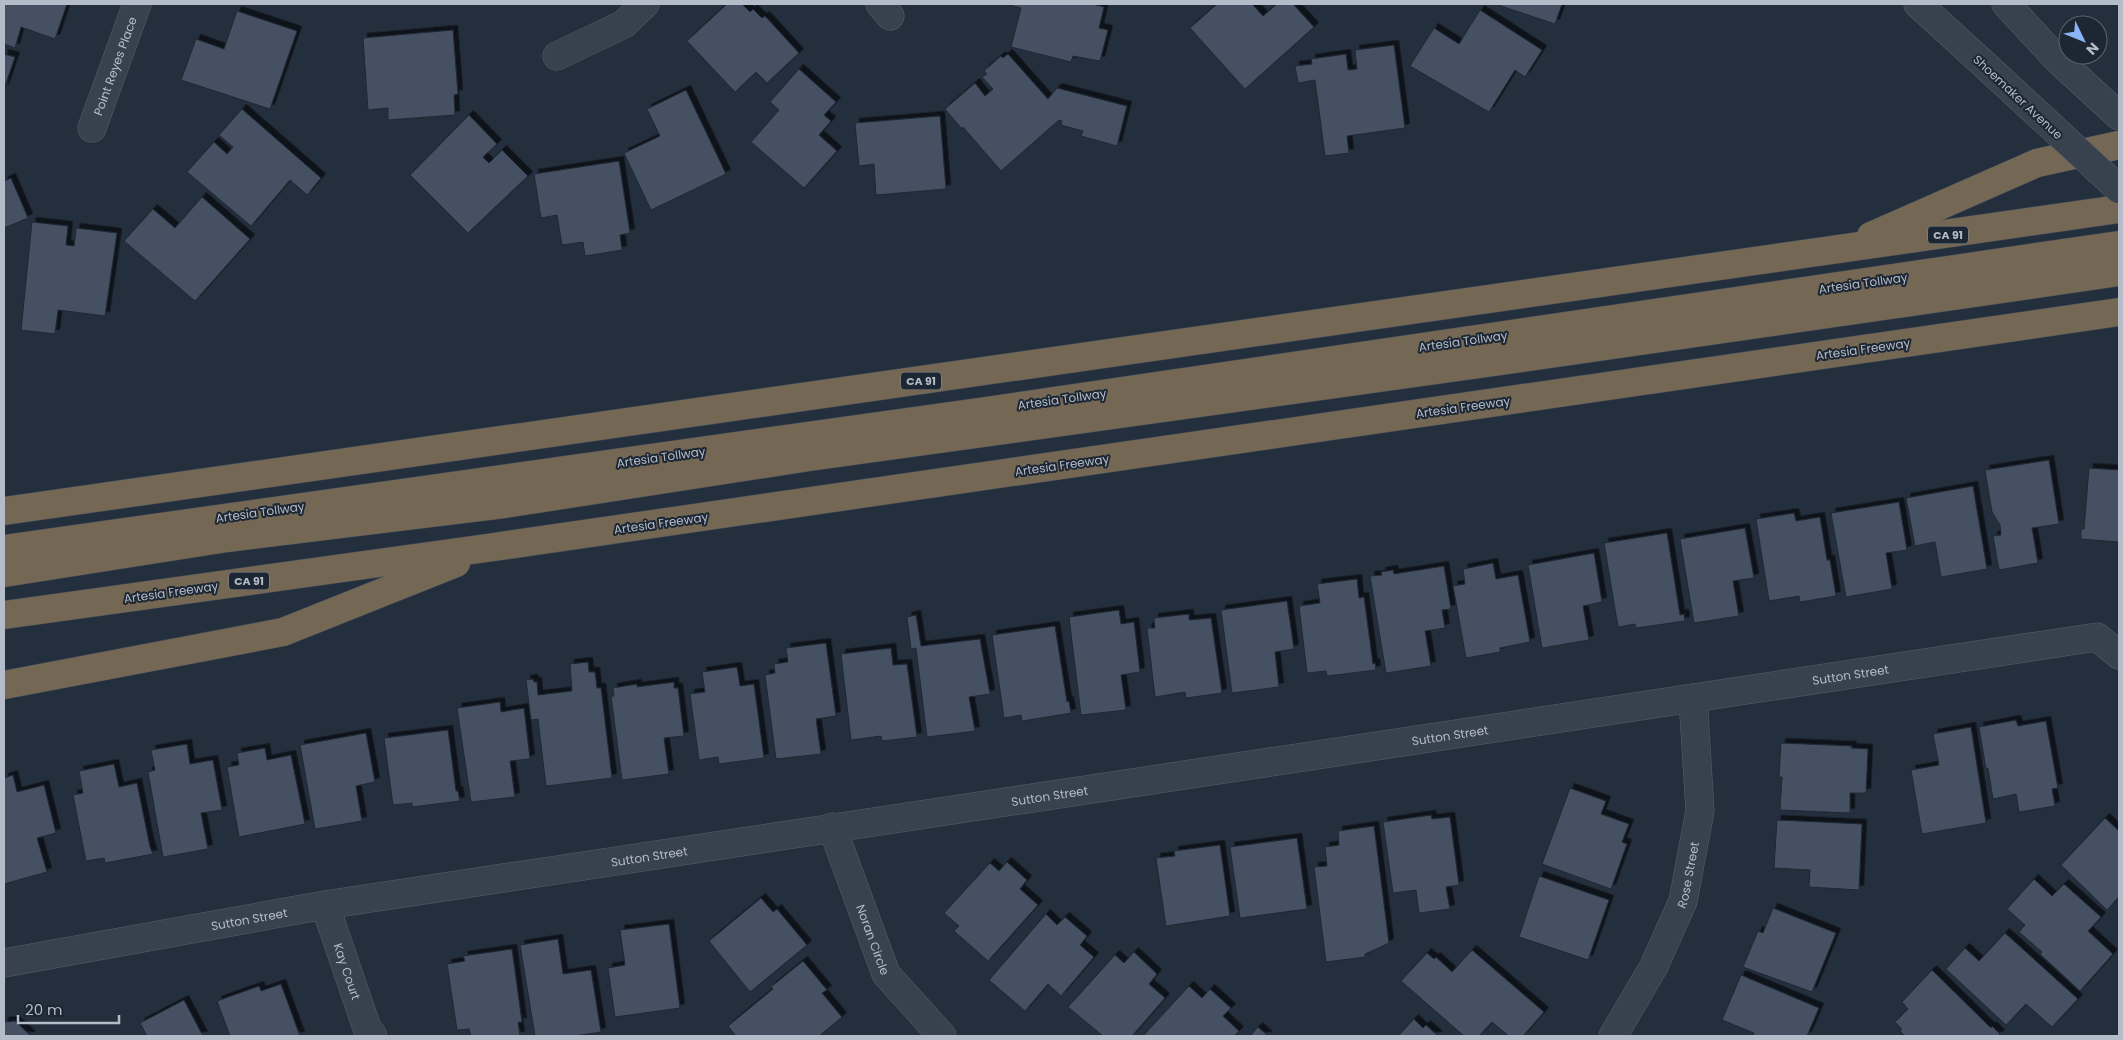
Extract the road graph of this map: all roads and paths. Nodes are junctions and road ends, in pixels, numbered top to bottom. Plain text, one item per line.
1 (137, 4) edge
2 (645, 4) edge
3 (1918, 4) edge
4 (2006, 4) edge
5 (557, 56) dead end
6 (2119, 116) edge
7 (92, 128) dead end
8 (2119, 145) edge
9 (2119, 189) edge
10 (2119, 210) edge
11 (2119, 245) edge
12 (1838, 251) junction
13 (2119, 272) edge
14 (2119, 312) edge
15 (4, 511) edge
16 (494, 547) junction
17 (4, 549) edge
18 (4, 573) edge
19 (4, 615) edge
20 (2119, 655) edge
21 (4, 685) edge
22 (1693, 698) junction
23 (832, 828) junction
24 (325, 905) junction
25 (4, 964) edge
26 (373, 1036) edge
27 (942, 1036) edge
28 (1614, 1036) edge

1 - 7 street, Point Reyes Place
2 - 5 street
3 - 9 street, Shoemaker Avenue, bridge
4 - 6 street
8 - 12 highway
10 - 12 highway, CA 91
11 - 17 highway, Artesia Tollway
12 - 15 highway, CA 91
13 - 18 highway, Artesia Tollway
14 - 16 highway, Artesia Freeway / CA 91
16 - 19 highway, Artesia Freeway / CA 91
16 - 21 highway
20 - 22 street, Sutton Street
22 - 23 street, Sutton Street
22 - 28 street, Rose Street
23 - 24 street, Sutton Street
23 - 27 street, Noran Circle
24 - 25 street, Sutton Street
24 - 26 street, Kay Court

